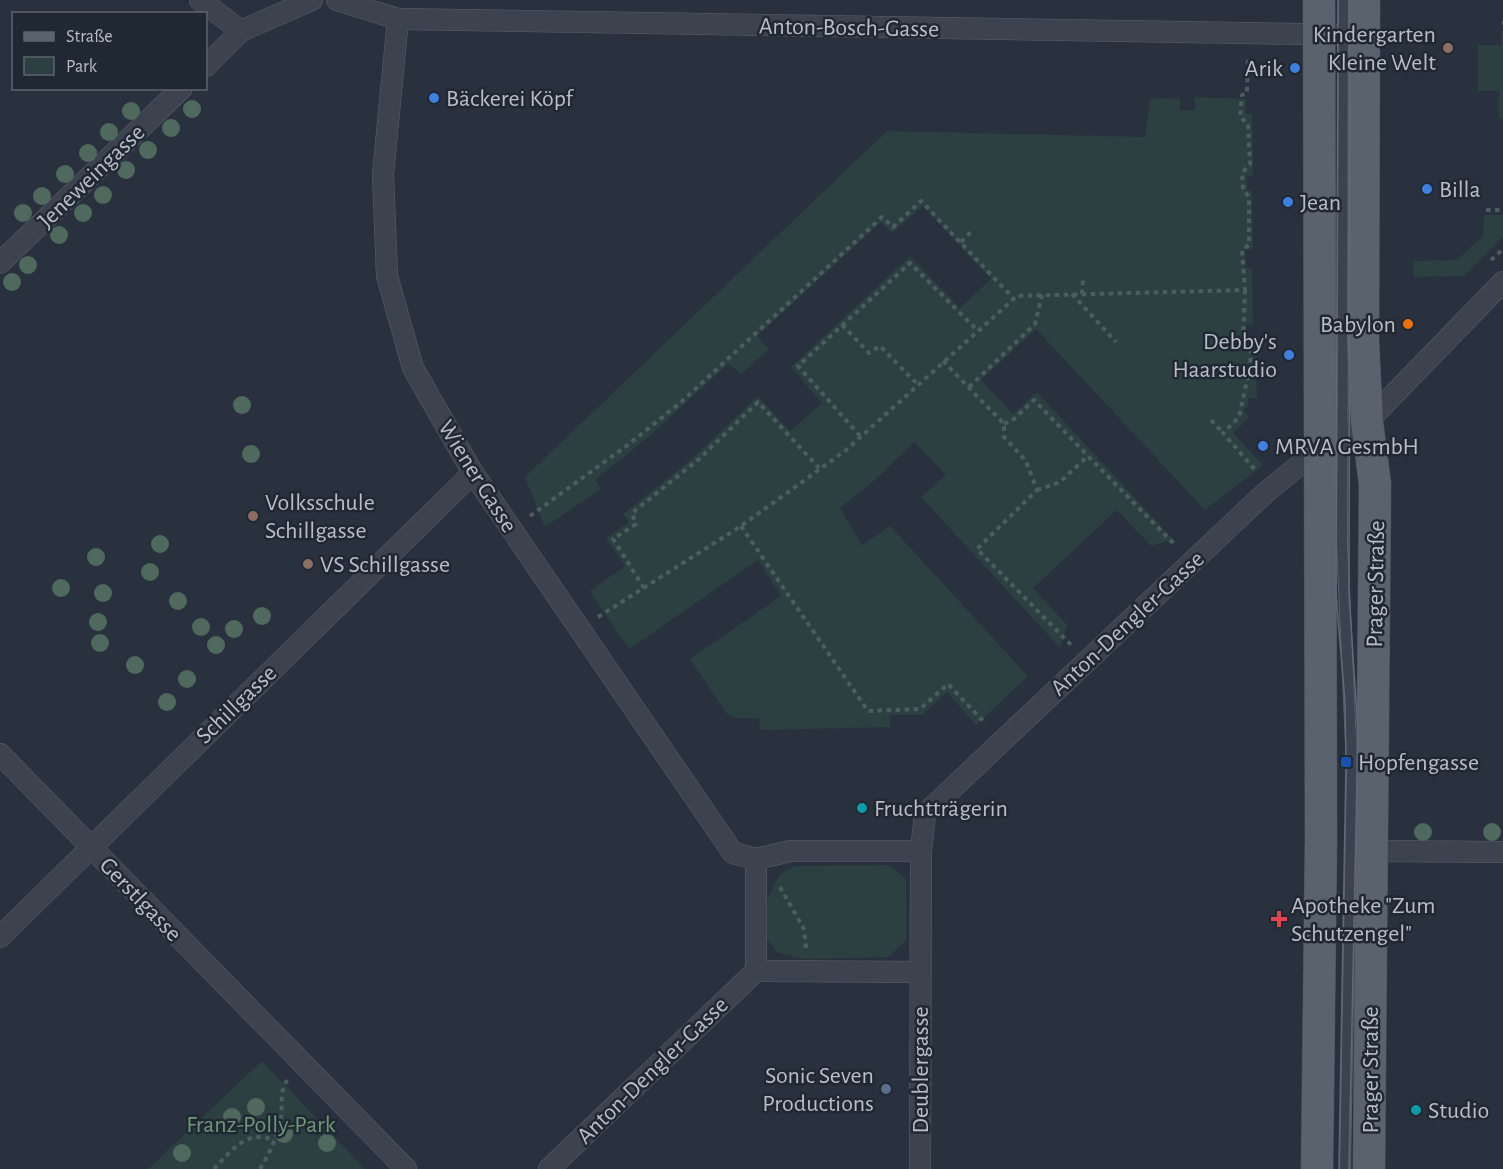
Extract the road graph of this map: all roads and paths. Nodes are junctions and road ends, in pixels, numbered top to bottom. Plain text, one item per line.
1 (200, 0) edge
2 (312, 0) edge
3 (337, 0) edge
4 (1319, 0) edge
5 (1344, 0) edge
6 (1364, 0) edge
7 (398, 19) junction
8 (241, 31) junction
9 (1248, 34) junction
10 (1342, 35) junction
11 (207, 65) edge
12 (180, 90) edge
13 (1486, 210) dead end
14 (1503, 210) edge
15 (971, 232) dead end
16 (961, 242) junction
17 (0, 263) edge
18 (1083, 280) dead end
19 (1503, 282) edge
20 (1245, 290) junction
21 (1072, 294) junction
22 (1082, 294) junction
23 (1042, 295) junction
24 (1014, 298) junction
25 (843, 325) junction
26 (978, 330) junction
27 (1116, 342) dead end
28 (943, 361) junction
29 (917, 384) junction
30 (969, 387) junction
31 (1211, 420) dead end
32 (1004, 423) junction
33 (1223, 433) junction
34 (860, 436) junction
35 (1343, 436) junction
36 (1088, 456) junction
37 (819, 468) junction
38 (473, 473) junction
39 (1272, 488) junction
40 (1037, 490) junction
41 (741, 526) junction
42 (512, 529) junction
43 (1191, 562) junction
44 (644, 588) junction
45 (580, 629) junction
46 (1086, 661) junction
47 (1002, 741) junction
48 (0, 754) edge
49 (1347, 846) junction
50 (90, 847) junction
51 (921, 850) junction
52 (1503, 852) edge
53 (756, 859) junction
54 (0, 937) edge
55 (756, 971) junction
56 (805, 972) junction
57 (920, 972) junction
58 (301, 1062) junction
59 (274, 1140) junction
60 (214, 1169) edge
61 (260, 1169) edge
62 (406, 1169) edge
63 (549, 1169) edge
64 (920, 1169) edge
65 (1317, 1169) edge
66 (1345, 1169) edge
67 (1369, 1169) edge

1 - 8 street
2 - 8 street
3 - 7 street, Anton-Bosch-Gasse
4 - 10 main road, Prager Straße
5 - 10 lane
6 - 10 main road, Prager Straße
7 - 9 street, Anton-Bosch-Gasse
7 - 38 street, Wiener Gasse
8 - 11 street
9 - 10 street, Anton-Bosch-Gasse
9 - 20 path
10 - 35 main road, Prager Straße
10 - 35 main road, Prager Straße
12 - 17 street, Jeneweingasse
13 - 14 path
15 - 16 path
16 - 24 path
16 - 42 path
18 - 22 path
19 - 35 street
20 - 22 path
20 - 33 path
21 - 22 path
21 - 23 path
21 - 27 path
23 - 24 path
23 - 30 path
24 - 26 path
25 - 26 path
25 - 29 path
25 - 34 path
26 - 28 path
28 - 29 path
28 - 30 path
29 - 34 path
30 - 32 path
31 - 33 path
32 - 36 path
32 - 40 path
33 - 39 path
34 - 37 path
35 - 39 street, Anton-Dengler-Gasse
35 - 49 main road, Prager Straße
35 - 49 main road, Prager Straße
36 - 40 path
36 - 43 path
37 - 41 path
37 - 44 path
38 - 42 street, Wiener Gasse
38 - 50 street, Schillgasse
39 - 43 street, Anton-Dengler-Gasse
40 - 46 path
41 - 44 path
41 - 47 path
42 - 45 street, Wiener Gasse
43 - 46 street, Anton-Dengler-Gasse
44 - 45 path
45 - 53 street, Wiener Gasse
46 - 47 street, Anton-Dengler-Gasse
47 - 51 street, Anton-Dengler-Gasse
48 - 50 street, Gerstlgasse
49 - 52 street
49 - 65 main road, Prager Straße
49 - 66 lane
49 - 67 main road, Prager Straße
50 - 54 street, Schillgasse
50 - 58 street, Gerstlgasse
51 - 53 street
51 - 57 street, Deublergasse
53 - 55 street
53 - 56 path
55 - 56 street
55 - 63 street, Anton-Dengler-Gasse
56 - 57 street
57 - 64 street, Deublergasse
58 - 59 path
58 - 62 street, Gerstlgasse
59 - 60 path
59 - 61 path

